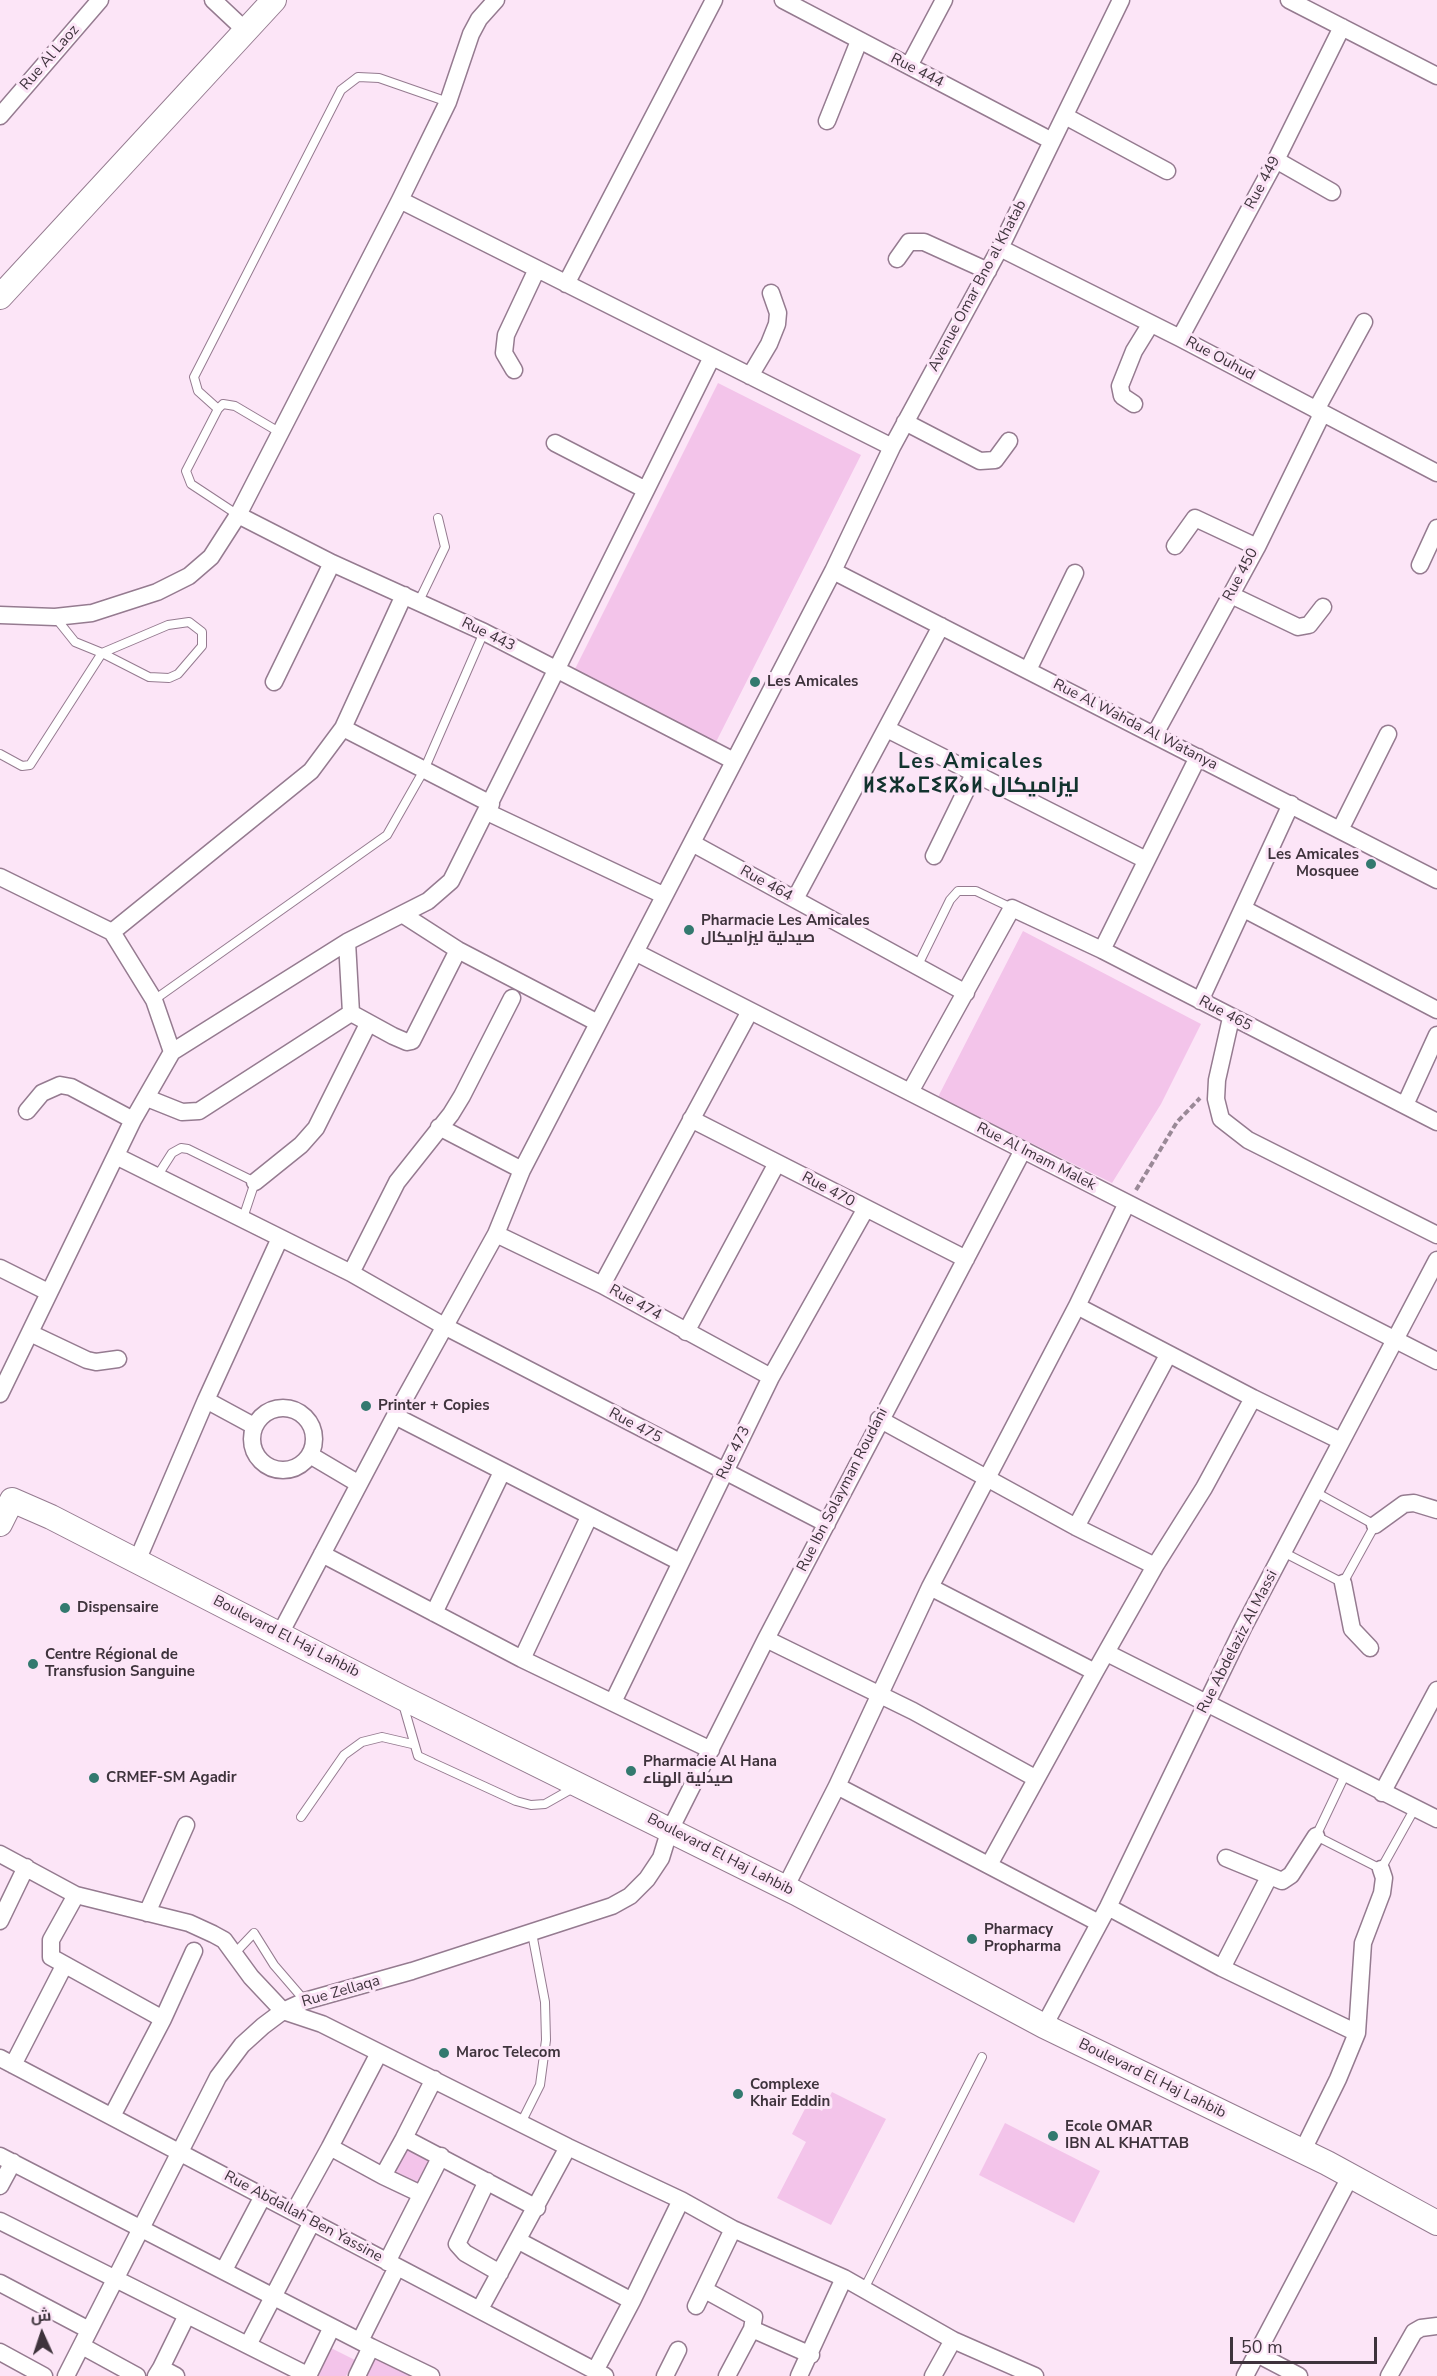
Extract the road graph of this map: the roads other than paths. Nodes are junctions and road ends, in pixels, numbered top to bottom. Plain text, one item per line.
1 (100, 0) edge
2 (213, 0) edge
3 (274, 0) edge
4 (496, 0) edge
5 (714, 0) edge
6 (783, 0) edge
7 (944, 0) edge
8 (1121, 0) edge
9 (1301, 2) edge
10 (1341, 27) junction
11 (246, 31) junction
12 (859, 41) junction
13 (909, 66) junction
14 (1437, 76) edge
15 (448, 102) junction
16 (0, 115) edge
17 (1065, 116) junction
18 (827, 121) dead end
19 (1052, 141) junction
20 (1276, 160) junction
21 (1167, 171) dead end
22 (1332, 192) dead end
23 (400, 200) junction
24 (1000, 248) junction
25 (897, 259) dead end
26 (537, 269) junction
27 (988, 271) junction
28 (566, 284) junction
29 (771, 293) dead end
30 (0, 297) edge
31 (1364, 322) dead end
32 (1150, 325) junction
33 (1180, 338) junction
34 (712, 357) junction
35 (514, 370) dead end
36 (750, 376) junction
37 (1134, 404) dead end
38 (218, 409) junction
39 (1319, 412) junction
40 (906, 422) junction
41 (279, 432) junction
42 (1008, 441) dead end
43 (555, 443) dead end
44 (892, 447) junction
45 (1437, 473) edge
46 (646, 490) junction
47 (238, 515) junction
48 (438, 518) dead end
49 (1437, 528) edge
50 (1175, 546) dead end
51 (1257, 547) junction
52 (332, 563) junction
53 (1420, 565) dead end
54 (832, 571) junction
55 (1075, 573) dead end
56 (1231, 595) junction
57 (412, 598) junction
58 (1323, 608) dead end
59 (0, 615) edge
60 (55, 617) junction
61 (941, 626) junction
62 (484, 632) junction
63 (102, 653) junction
64 (557, 669) junction
65 (1028, 670) junction
66 (274, 682) dead end
67 (343, 728) junction
68 (887, 729) junction
69 (1155, 734) junction
70 (1388, 734) dead end
71 (0, 754) edge
72 (1198, 757) junction
73 (734, 761) junction
74 (423, 770) junction
75 (974, 774) junction
76 (1291, 804) junction
77 (489, 808) junction
78 (1340, 830) junction
79 (692, 843) junction
80 (934, 856) dead end
81 (1146, 860) junction
82 (0, 877) edge
83 (1437, 880) edge
84 (663, 895) junction
85 (795, 899) junction
86 (1012, 908) junction
87 (1244, 909) junction
88 (402, 914) junction
89 (112, 932) junction
90 (347, 942) junction
91 (458, 950) junction
92 (1102, 950) junction
93 (634, 952) junction
94 (917, 967) junction
95 (966, 993) junction
96 (512, 998) dead end
97 (154, 1000) junction
98 (1200, 1000) junction
99 (1437, 1010) edge
100 (750, 1011) junction
101 (351, 1013) junction
102 (1231, 1018) junction
103 (598, 1023) junction
104 (368, 1024) junction
105 (1437, 1035) edge
106 (172, 1052) junction
107 (910, 1092) junction
108 (147, 1098) junction
109 (1405, 1105) junction
110 (27, 1111) dead end
111 (690, 1119) junction
112 (133, 1120) junction
113 (1437, 1122) edge
114 (439, 1127) junction
115 (1023, 1150) junction
116 (116, 1156) junction
117 (777, 1163) junction
118 (522, 1170) junction
119 (158, 1175) junction
120 (255, 1182) junction
121 (1127, 1203) junction
122 (865, 1210) junction
123 (243, 1218) junction
124 (496, 1234) junction
125 (1437, 1235) edge
126 (280, 1238) junction
127 (966, 1259) junction
128 (1437, 1260) edge
129 (0, 1268) edge
130 (351, 1273) junction
131 (602, 1285) junction
132 (48, 1292) junction
133 (1077, 1306) junction
134 (444, 1326) junction
135 (686, 1332) junction
136 (30, 1334) junction
137 (1395, 1340) junction
138 (1168, 1354) junction
139 (118, 1359) dead end
140 (1437, 1361) edge
141 (771, 1377) junction
142 (0, 1394) edge
143 (1252, 1398) junction
144 (206, 1400) junction
145 (395, 1416) junction
146 (879, 1419) junction
147 (254, 1426) junction
148 (1341, 1441) junction
149 (310, 1455) junction
150 (501, 1472) junction
151 (725, 1473) junction
152 (988, 1479) junction
153 (359, 1484) junction
154 (1317, 1493) junction
155 (6, 1497) edge
156 (1437, 1510) edge
157 (589, 1517) junction
158 (0, 1524) edge
159 (826, 1524) junction
160 (1375, 1525) junction
161 (1076, 1527) junction
162 (1283, 1552) junction
163 (322, 1554) junction
164 (137, 1561) junction
165 (680, 1562) junction
166 (1155, 1566) junction
167 (1344, 1583) junction
168 (930, 1587) junction
169 (434, 1613) junction
170 (280, 1634) junction
171 (766, 1639) junction
172 (1370, 1648) dead end
173 (1107, 1653) junction
174 (522, 1659) junction
175 (1095, 1672) junction
176 (1437, 1690) edge
177 (880, 1695) junction
178 (401, 1697) junction
179 (613, 1702) junction
180 (1207, 1703) junction
181 (412, 1744) junction
182 (711, 1750) junction
183 (1345, 1774) junction
184 (1035, 1778) junction
185 (580, 1785) junction
186 (837, 1786) junction
187 (1382, 1793) junction
188 (1415, 1808) junction
189 (301, 1817) dead end
190 (1437, 1819) edge
191 (186, 1825) dead end
192 (669, 1832) junction
193 (1316, 1836) junction
194 (0, 1854) edge
195 (1226, 1858) dead end
196 (989, 1865) junction
197 (26, 1867) junction
198 (1381, 1869) junction
199 (1269, 1877) junction
200 (785, 1888) junction
201 (76, 1894) junction
202 (1107, 1907) junction
203 (147, 1913) junction
204 (0, 1921) edge
205 (1099, 1923) junction
206 (532, 1933) junction
207 (194, 1951) dead end
208 (234, 1954) junction
209 (64, 1966) junction
210 (1222, 1968) junction
211 (305, 2001) junction
212 (283, 2011) junction
213 (163, 2019) junction
214 (1044, 2026) junction
215 (1357, 2033) junction
216 (379, 2054) junction
217 (982, 2057) dead end
218 (6, 2062) edge
219 (434, 2079) junction
220 (112, 2116) junction
221 (521, 2123) junction
222 (404, 2138) junction
223 (330, 2146) junction
224 (568, 2147) junction
225 (180, 2152) junction
226 (1302, 2152) junction
227 (441, 2156) junction
228 (6, 2159) edge
229 (384, 2176) junction
230 (1350, 2177) junction
231 (487, 2181) junction
232 (0, 2186) edge
233 (421, 2194) junction
234 (263, 2196) junction
235 (681, 2200) junction
236 (537, 2208) junction
237 (294, 2212) junction
238 (0, 2221) edge
239 (312, 2222) junction
240 (1437, 2223) edge
241 (733, 2229) junction
242 (142, 2230) junction
243 (519, 2241) junction
244 (392, 2264) junction
245 (224, 2270) junction
246 (500, 2273) junction
247 (844, 2278) junction
248 (116, 2279) junction
249 (0, 2283) edge
250 (864, 2289) junction
251 (705, 2290) junction
252 (273, 2295) junction
253 (632, 2301) junction
254 (696, 2306) dead end
255 (480, 2309) junction
256 (187, 2315) junction
257 (1437, 2326) edge
258 (332, 2327) junction
259 (752, 2329) junction
260 (89, 2330) junction
261 (953, 2340) junction
262 (365, 2344) junction
263 (248, 2345) junction
264 (82, 2346) junction
265 (678, 2350) dead end
266 (0, 2352) edge
267 (1257, 2354) junction
268 (811, 2355) junction
269 (158, 2372) edge
270 (595, 2373) edge
271 (303, 2375) edge
272 (425, 2375) edge
273 (44, 2376) edge
274 (66, 2376) edge
275 (137, 2376) edge
276 (176, 2376) edge
277 (357, 2376) edge
278 (665, 2376) edge
279 (727, 2376) edge
280 (799, 2376) edge
281 (933, 2376) edge
282 (1035, 2376) edge
283 (1245, 2376) edge
284 (1299, 2376) edge
285 (1389, 2376) edge

1 - 16 street, Rue Al Laoz
2 - 11 street
3 - 11 street
4 - 15 street
5 - 28 street
6 - 12 street, Rue 444
7 - 13 street
8 - 17 street, Avenue Omar Bno al Khatab
9 - 10 street
10 - 14 street
10 - 20 street, Rue 449
11 - 30 street
12 - 13 street, Rue 444
12 - 18 street
13 - 19 street, Rue 444
15 - 23 street
15 - 38 lane
17 - 19 street, Avenue Omar Bno al Khatab
17 - 21 street
19 - 24 street, Avenue Omar Bno al Khatab
20 - 22 street
20 - 33 street, Rue 449
23 - 26 street
23 - 41 street
24 - 27 street, Avenue Omar Bno al Khatab
24 - 32 street, Rue Ouhud
25 - 27 street
26 - 28 street
26 - 35 street
27 - 40 street, Avenue Omar Bno al Khatab
28 - 34 street
29 - 36 street
31 - 39 street, Rue 450
32 - 33 street, Rue Ouhud
32 - 37 street
33 - 39 street, Rue Ouhud
34 - 36 street
34 - 46 street
36 - 44 street
38 - 41 lane
38 - 47 lane
39 - 45 street, Rue Ouhud
39 - 51 street, Rue 450
40 - 42 street
40 - 44 street, Avenue Omar Bno al Khatab
41 - 47 street
43 - 46 street
44 - 54 street, Avenue Omar Bno al Khatab
46 - 64 street
47 - 52 street, Rue 443
47 - 60 street
48 - 57 lane
49 - 53 street
50 - 51 street
51 - 56 street, Rue 450
52 - 57 street, Rue 443
52 - 66 street
54 - 61 street, Rue Al Wahda Al Watanya
54 - 73 street, Avenue Omar Bno al Khatab
55 - 65 street
56 - 58 street
56 - 69 street, Rue 450
57 - 62 street, Rue 443
57 - 67 street
59 - 60 street
60 - 63 lane
61 - 65 street, Rue Al Wahda Al Watanya
61 - 68 street
62 - 64 street, Rue 443
62 - 74 lane
63 - 63 lane
63 - 71 lane
64 - 73 street, Rue 443
64 - 77 street
65 - 69 street, Rue Al Wahda Al Watanya
67 - 74 street
67 - 89 street
68 - 75 street
68 - 85 street
69 - 72 street, Rue Al Wahda Al Watanya
70 - 78 street
72 - 76 street, Rue Al Wahda Al Watanya
72 - 81 street
73 - 79 street, Avenue Omar Bno al Khatab
74 - 77 street
74 - 97 lane
75 - 80 street
75 - 81 street
76 - 78 street, Rue Al Wahda Al Watanya
76 - 87 street
77 - 84 street
77 - 88 street
78 - 83 street, Rue Al Wahda Al Watanya
79 - 84 street, Avenue Omar Bno al Khatab
79 - 85 street, Rue 464
81 - 92 street
82 - 89 street
84 - 93 street, Avenue Omar Bno al Khatab
85 - 94 street, Rue 464
86 - 92 street, Rue 465
86 - 94 lane
86 - 95 street
87 - 98 street
87 - 99 street
88 - 90 street
88 - 91 street
89 - 97 street
90 - 101 street
90 - 106 street
91 - 103 street
91 - 104 street
92 - 98 street, Rue 465
93 - 100 street, Rue Al Imam Malek
93 - 103 street, Avenue Omar Bno al Khatab
94 - 95 street, Rue 464
95 - 107 street
96 - 114 street
97 - 106 street
98 - 102 street, Rue 465
100 - 107 street, Rue Al Imam Malek
100 - 111 street
101 - 104 street
101 - 108 street
102 - 109 street, Rue 465
102 - 125 street
103 - 118 street, Avenue Omar Bno al Khatab
104 - 120 street
105 - 109 street
106 - 108 street
107 - 115 street, Rue Al Imam Malek
108 - 112 street
109 - 113 street, Rue 465
110 - 112 street
111 - 117 street, Rue 470
111 - 131 street
112 - 116 street
114 - 118 street
114 - 130 street
115 - 121 street, Rue Al Imam Malek
115 - 127 street, Rue Ibn Solayman Roudani
116 - 119 street, Rue 475
116 - 132 street
117 - 122 street, Rue 470
117 - 135 street
118 - 124 street, Avenue Omar Bno al Khatab
119 - 120 lane
119 - 123 street, Rue 475
120 - 123 lane
121 - 133 street
121 - 137 street, Rue Al Imam Malek
122 - 127 street, Rue 470
122 - 141 street, Rue 473
123 - 126 street, Rue 475
124 - 131 street, Rue 474
124 - 134 street, Avenue Omar Bno al Khatab
126 - 130 street, Rue 475
126 - 144 street
127 - 146 street, Rue Ibn Solayman Roudani
128 - 137 street, Rue Abdelaziz Al Massi
129 - 132 street
130 - 134 street, Rue 475
131 - 135 street, Rue 474
132 - 136 street
133 - 138 street
133 - 152 street
134 - 145 street, Avenue Omar Bno al Khatab
134 - 151 street, Rue 475
135 - 141 street, Rue 474
136 - 139 street
136 - 142 street
137 - 140 street, Rue Al Imam Malek
137 - 148 street, Rue Abdelaziz Al Massi
138 - 143 street
138 - 161 street
141 - 151 street, Rue 473
143 - 148 street
143 - 166 street
144 - 147 street
144 - 164 street
145 - 150 street
145 - 153 street, Avenue Omar Bno al Khatab
146 - 152 street
146 - 159 street, Rue Ibn Solayman Roudani
147 - 149 street
147 - 149 street
148 - 154 street, Rue Abdelaziz Al Massi
149 - 153 street
150 - 157 street
150 - 169 street
151 - 159 street, Rue 475
151 - 165 street, Rue 473
152 - 161 street
152 - 168 street
153 - 163 street, Avenue Omar Bno al Khatab
154 - 160 lane
154 - 162 street, Rue Abdelaziz Al Massi
155 - 158 street
155 - 164 street, Boulevard El Haj Lahbib
156 - 160 street
157 - 165 street
157 - 174 street
159 - 171 street, Rue Ibn Solayman Roudani
160 - 167 lane
161 - 166 street
162 - 167 lane
162 - 180 street, Rue Abdelaziz Al Massi
163 - 169 street
163 - 170 street, Avenue Omar Bno al Khatab
164 - 170 street, Boulevard El Haj Lahbib
165 - 179 street, Rue 473
166 - 173 street
167 - 172 street
168 - 175 street
168 - 177 street
169 - 174 street
170 - 178 street, Boulevard El Haj Lahbib
171 - 177 street
171 - 182 street, Rue Ibn Solayman Roudani
173 - 175 street
173 - 180 street
174 - 179 street
175 - 184 street
176 - 187 street
177 - 184 street
177 - 186 street
178 - 181 lane
178 - 185 street, Boulevard El Haj Lahbib
179 - 182 street
180 - 183 street
180 - 202 street, Rue Abdelaziz Al Massi
181 - 185 lane
181 - 189 lane
182 - 192 street, Rue Ibn Solayman Roudani
183 - 187 street
183 - 193 lane
184 - 196 street
185 - 192 street, Boulevard El Haj Lahbib
186 - 196 street
186 - 200 street
187 - 188 street
188 - 190 street
188 - 198 lane
191 - 203 street
192 - 200 street, Boulevard El Haj Lahbib
192 - 206 street, Rue Zellaqa
193 - 198 lane
193 - 199 street
194 - 197 street
195 - 199 street
196 - 205 street
197 - 201 street
197 - 204 street
198 - 215 street
199 - 210 street
200 - 214 street, Boulevard El Haj Lahbib
201 - 203 street
201 - 209 street
202 - 205 street, Rue Abdelaziz Al Massi
202 - 210 street
203 - 208 street
205 - 214 street, Rue Abdelaziz Al Massi
206 - 211 street, Rue Zellaqa
206 - 221 lane
207 - 213 street
208 - 211 lane
208 - 212 street
209 - 213 street
209 - 218 street
210 - 215 street
211 - 212 street, Rue Zellaqa
212 - 216 street
212 - 225 street, Rue Zellaqa
213 - 220 street
214 - 226 street, Boulevard El Haj Lahbib
215 - 226 street
216 - 219 street
216 - 223 street
217 - 250 lane
218 - 220 street, Rue Abdallah Ben Yassine
219 - 221 street
219 - 222 street
220 - 225 street, Rue Abdallah Ben Yassine
221 - 224 street
222 - 227 street
222 - 229 street
223 - 229 street
223 - 237 street
224 - 235 street
224 - 236 street
225 - 234 street, Rue Abdallah Ben Yassine
225 - 242 street, Rue Zellaqa
226 - 230 street, Boulevard El Haj Lahbib
227 - 231 street
227 - 233 street
228 - 232 street
228 - 242 street
229 - 233 street
230 - 240 street, Boulevard El Haj Lahbib
230 - 267 street
231 - 236 street
231 - 246 street
233 - 244 street
234 - 237 street, Rue Abdallah Ben Yassine
234 - 245 street
235 - 241 street
235 - 253 street
236 - 243 street
237 - 239 street, Rue Abdallah Ben Yassine
238 - 248 street
239 - 244 street, Rue Abdallah Ben Yassine
239 - 252 street
241 - 247 street
241 - 251 street
242 - 245 street
242 - 248 street, Rue Zellaqa
243 - 246 street
243 - 253 street
244 - 255 street, Rue Abdallah Ben Yassine
244 - 262 street
245 - 252 street
246 - 255 street
247 - 250 street
247 - 268 street
248 - 256 street
248 - 260 street, Rue Zellaqa
249 - 260 street
250 - 261 street
251 - 254 street
251 - 259 street
252 - 258 street
252 - 263 street
253 - 270 street
255 - 270 street, Rue Abdallah Ben Yassine
256 - 263 street
256 - 269 street
257 - 285 street
258 - 262 street
258 - 271 street
259 - 268 street
259 - 279 street
260 - 264 street, Rue Zellaqa
261 - 281 street
261 - 282 street
262 - 272 street
262 - 277 street
263 - 271 street
264 - 274 street, Rue Zellaqa
264 - 275 street
265 - 278 street
266 - 273 street
267 - 283 street
267 - 284 street
268 - 280 street
269 - 276 street

